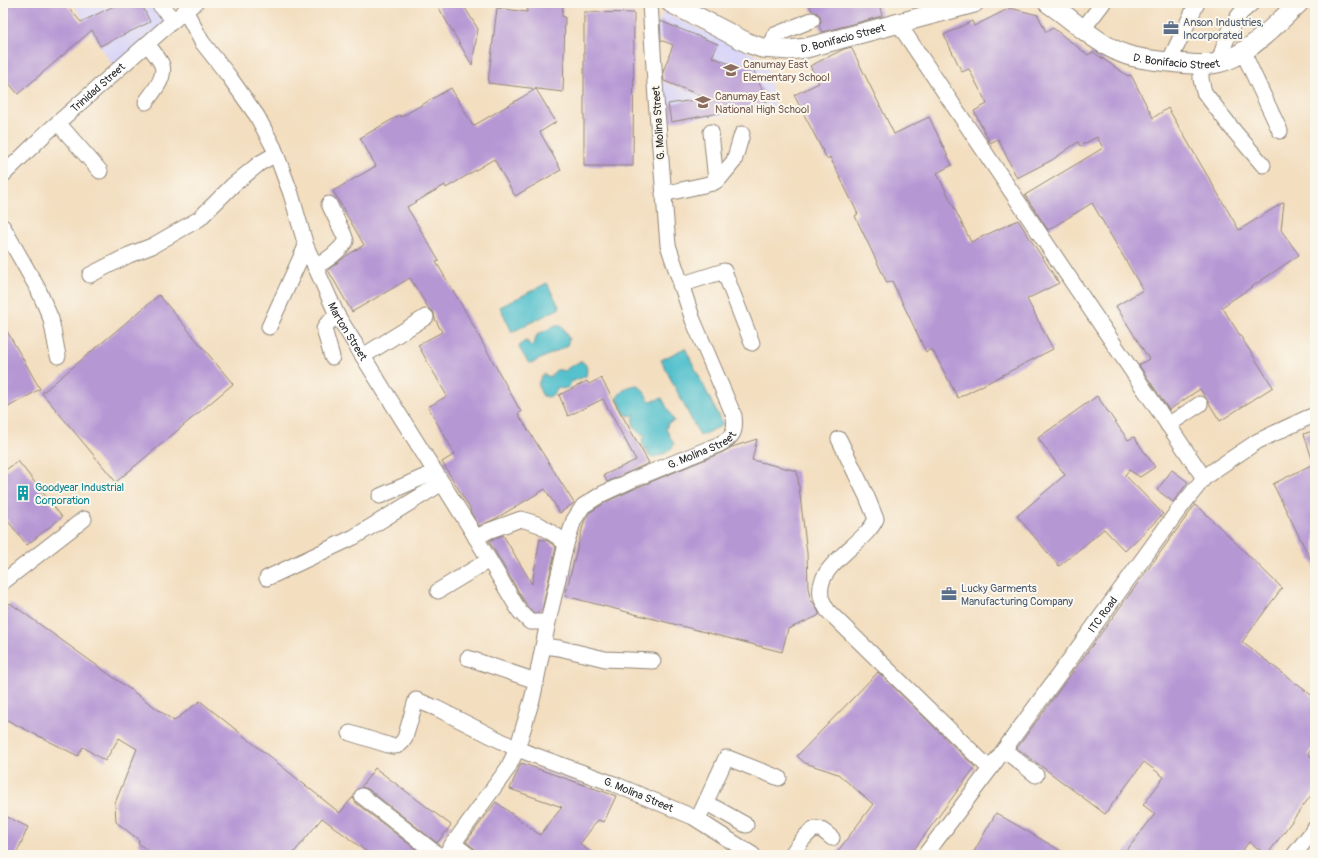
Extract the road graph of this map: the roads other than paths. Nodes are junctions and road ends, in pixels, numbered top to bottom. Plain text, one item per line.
1 (158, 3) edge
2 (650, 3) edge
3 (671, 3) edge
4 (974, 3) edge
5 (1048, 3) edge
6 (1103, 3) edge
7 (1196, 3) edge
8 (1252, 3) edge
9 (1299, 3) edge
10 (946, 7) edge
11 (185, 11) edge
12 (812, 20) dead end
13 (898, 23) junction
14 (1083, 29) junction
15 (147, 44) junction
16 (776, 50) junction
17 (1243, 52) junction
18 (1170, 62) junction
19 (1210, 65) junction
20 (146, 102) dead end
21 (58, 123) junction
22 (1280, 131) dead end
23 (711, 132) dead end
24 (742, 134) dead end
25 (276, 154) junction
26 (1263, 165) dead end
27 (100, 170) dead end
28 (3, 175) edge
29 (716, 182) junction
30 (663, 194) junction
31 (329, 204) dead end
32 (3, 227) edge
33 (306, 246) junction
34 (315, 267) junction
35 (90, 275) dead end
36 (680, 285) junction
37 (338, 315) junction
38 (426, 317) dead end
39 (269, 327) dead end
40 (752, 344) dead end
41 (58, 356) dead end
42 (363, 356) junction
43 (332, 357) dead end
44 (1200, 404) dead end
45 (1315, 415) edge
46 (1168, 425) junction
47 (839, 439) dead end
48 (438, 478) junction
49 (1204, 478) junction
50 (380, 496) dead end
51 (84, 519) dead end
52 (476, 538) junction
53 (566, 544) junction
54 (489, 560) junction
55 (267, 578) dead end
56 (3, 582) edge
57 (438, 591) dead end
58 (548, 622) junction
59 (543, 646) junction
60 (468, 658) dead end
61 (653, 661) dead end
62 (536, 681) junction
63 (350, 733) dead end
64 (517, 749) junction
65 (1004, 750) junction
66 (990, 769) junction
67 (1036, 775) dead end
68 (779, 778) dead end
69 (718, 792) dead end
70 (362, 796) dead end
71 (712, 806) junction
72 (701, 821) junction
73 (746, 825) dead end
74 (1315, 828) edge
75 (832, 838) dead end
76 (449, 849) edge
77 (438, 855) edge
78 (468, 855) edge
79 (753, 855) edge
80 (791, 855) edge
81 (925, 855) edge
82 (1294, 855) edge

1 - 11 street, Marton Street
2 - 30 street, G. Molina Street
3 - 16 main road, D. Bonifacio Street
4 - 10 main road, D. Bonifacio Street
5 - 14 main road, D. Bonifacio Street
6 - 14 street
7 - 18 street
8 - 19 street
9 - 17 main road, D. Bonifacio Street
10 - 13 main road, D. Bonifacio Street
11 - 15 street, Trinidad Street
11 - 25 street, Marton Street
12 - 16 street
13 - 16 main road, D. Bonifacio Street
13 - 46 street
14 - 18 main road, D. Bonifacio Street
15 - 20 street
15 - 21 street, Trinidad Street
17 - 19 main road, D. Bonifacio Street
17 - 22 street
18 - 19 main road, D. Bonifacio Street
19 - 26 street
21 - 27 street
21 - 28 street, Trinidad Street
23 - 29 street
24 - 29 street
25 - 33 street, Marton Street
25 - 35 street
29 - 30 street
30 - 36 street, G. Molina Street
31 - 34 street
32 - 41 street
33 - 34 street, Marton Street
33 - 39 street
34 - 37 street, Marton Street
36 - 40 street
36 - 53 street, G. Molina Street
37 - 42 street, Marton Street
37 - 43 street
38 - 42 street
42 - 48 street, Marton Street
44 - 46 street
45 - 49 street, ITC Road
46 - 49 street
47 - 66 street
48 - 50 street
48 - 52 street, Marton Street
48 - 55 street
49 - 65 street, ITC Road
51 - 56 street
52 - 53 street
52 - 54 street, Marton Street
53 - 58 street, G. Molina Street
54 - 57 street
54 - 58 street, Marton Street
58 - 59 street, G. Molina Street
59 - 61 street
59 - 62 street, G. Molina Street
60 - 62 street
62 - 64 street, G. Molina Street
63 - 64 street
64 - 72 street, G. Molina Street
64 - 76 street, G. Molina Street
65 - 66 street, ITC Road
65 - 67 street
66 - 81 street, ITC Road
68 - 72 street
69 - 71 street
70 - 77 street
71 - 72 street
71 - 73 street
72 - 79 street, G. Molina Street
74 - 82 street
75 - 80 street
76 - 78 street

